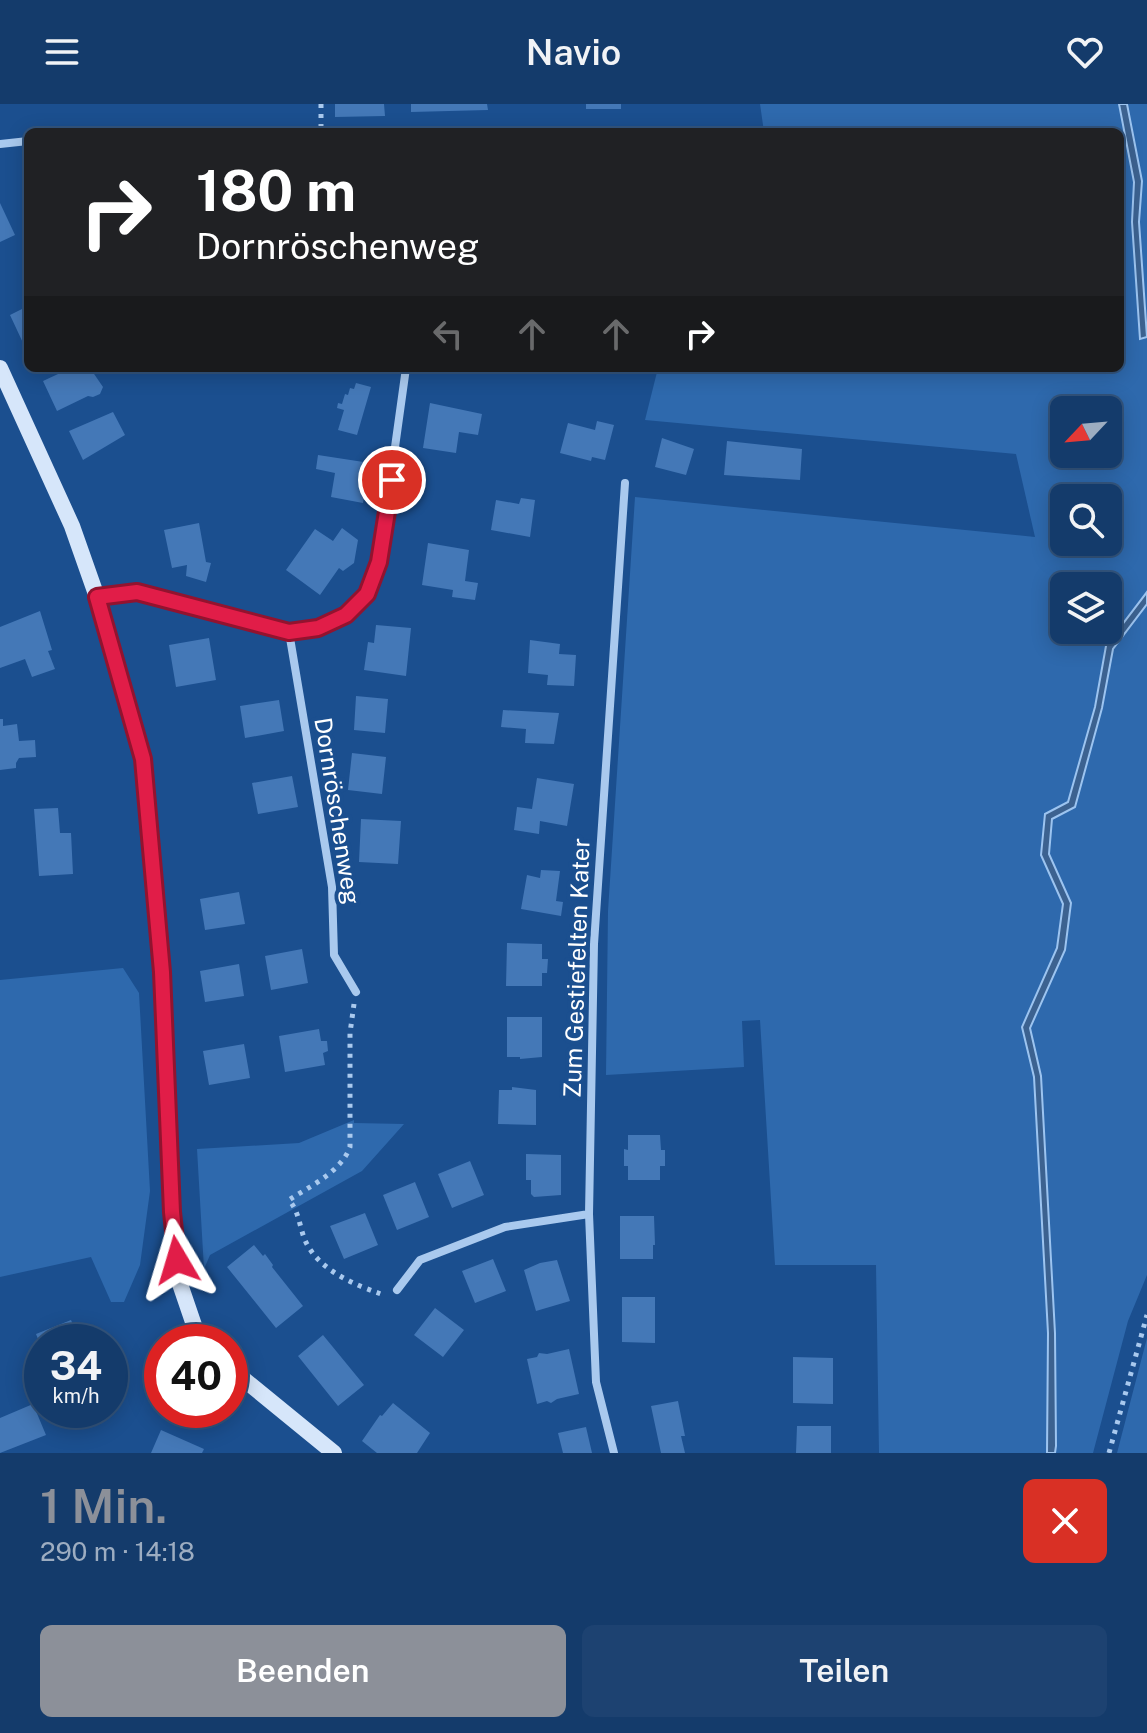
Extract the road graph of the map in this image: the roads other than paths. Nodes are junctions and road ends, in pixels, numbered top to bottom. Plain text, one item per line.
1 (24, 141) edge
2 (0, 144) edge
3 (0, 368) edge
4 (405, 372) edge
5 (625, 483) dead end
6 (97, 597) junction
7 (289, 632) junction
8 (356, 992) road end
9 (589, 1214) junction
10 (397, 1290) road end
11 (194, 1324) edge
12 (248, 1383) edge
13 (334, 1453) edge
14 (614, 1453) edge

1 - 2 street
3 - 6 street
4 - 7 street
5 - 9 street, Zum Gestiefelten Kater
6 - 7 street
6 - 11 street
7 - 8 street, Dornröschenweg
9 - 10 street
9 - 14 street, Zum Gestiefelten Kater
12 - 13 street

